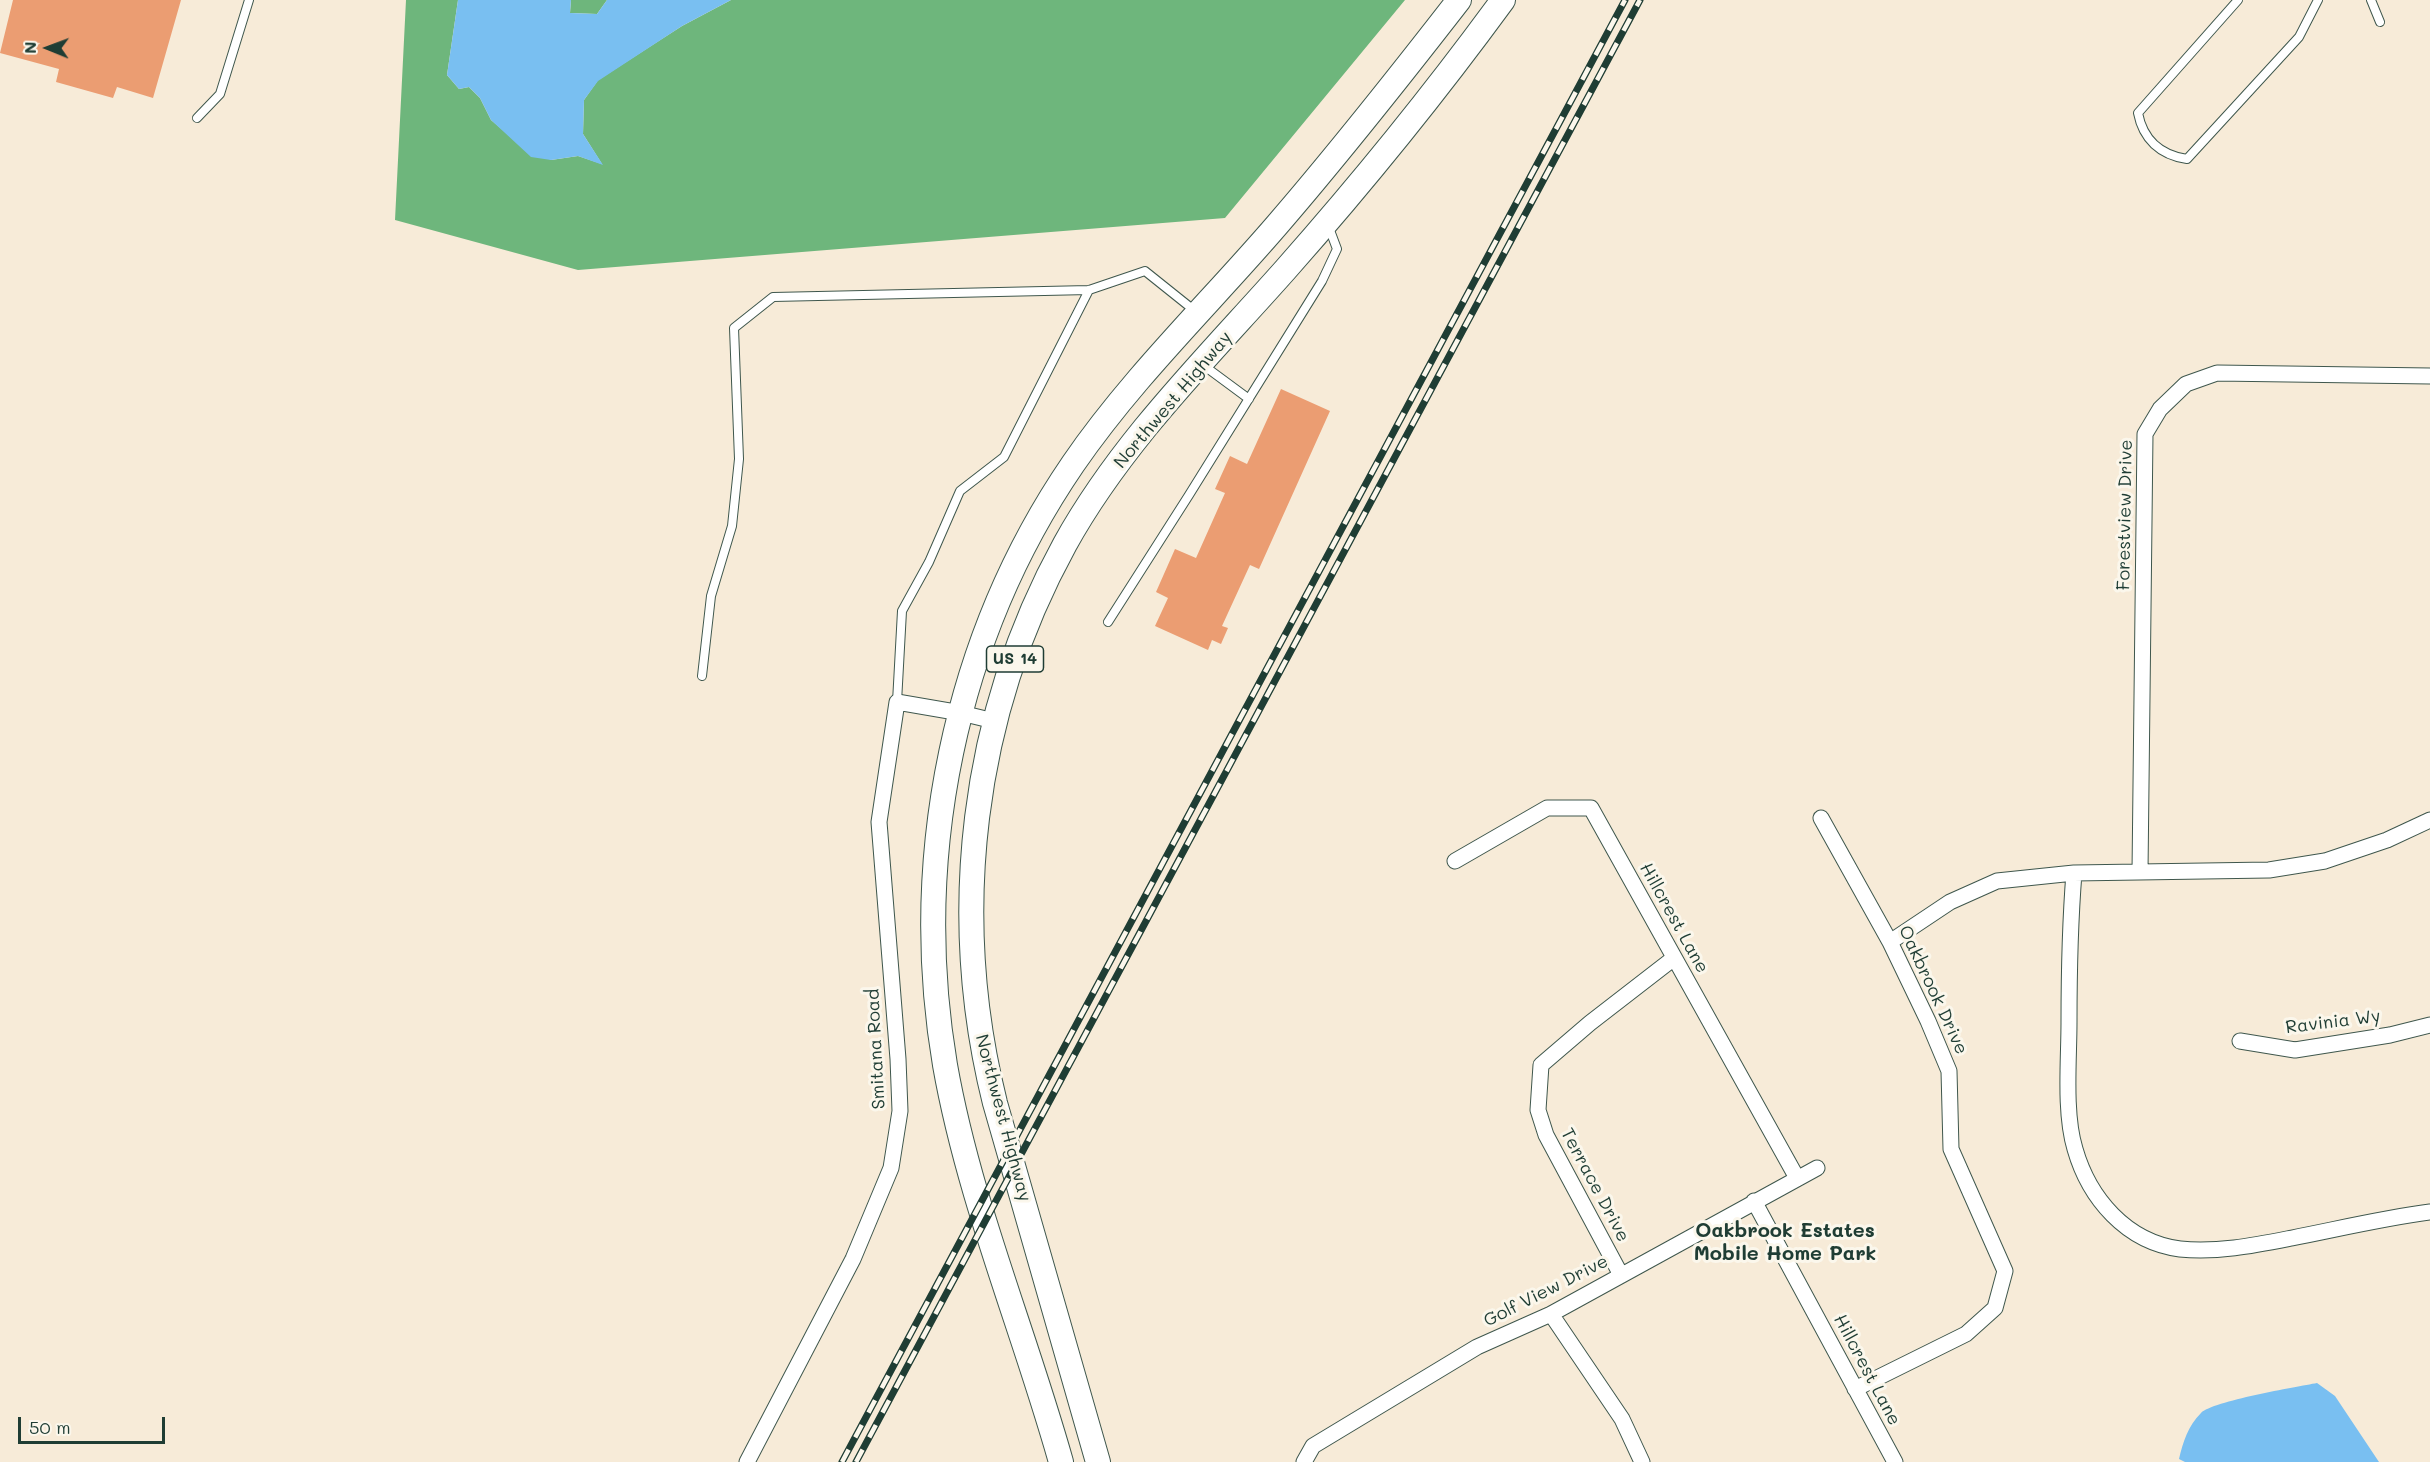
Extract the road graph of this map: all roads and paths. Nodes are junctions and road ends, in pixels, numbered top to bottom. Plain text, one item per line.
1 (249, 0) edge
2 (1459, 0) edge
3 (1503, 0) edge
4 (2238, 0) edge
5 (2319, 0) edge
6 (2371, 0) edge
7 (2380, 22) dead end
8 (197, 118) dead end
9 (1327, 222) junction
10 (1089, 290) junction
11 (1199, 314) junction
12 (1202, 364) junction
13 (2430, 376) edge
14 (1249, 399) junction
15 (1108, 622) dead end
16 (702, 676) dead end
17 (897, 702) junction
18 (961, 713) junction
19 (994, 721) junction
20 (1821, 818) dead end
21 (2430, 819) edge
22 (1455, 861) dead end
23 (2140, 872) junction
24 (2074, 873) junction
25 (1890, 942) junction
26 (1674, 958) junction
27 (2430, 1025) edge
28 (2240, 1041) dead end
29 (1816, 1167) dead end
30 (1797, 1178) junction
31 (1754, 1201) junction
32 (2430, 1212) edge
33 (1621, 1275) junction
34 (1551, 1314) junction
35 (1855, 1389) junction
36 (747, 1462) edge
37 (1061, 1462) edge
38 (1098, 1462) edge
39 (1304, 1462) edge
40 (1642, 1462) edge
41 (1895, 1462) edge

1 - 8 lane
2 - 11 main road, Northwest Highway / US 14
3 - 9 main road, Northwest Highway / US 14
4 - 5 lane
6 - 7 lane
9 - 12 main road, Northwest Highway / US 14
9 - 14 lane
10 - 11 lane
10 - 16 lane
10 - 17 lane
11 - 18 main road, Northwest Highway / US 14
12 - 14 lane
12 - 19 main road, Northwest Highway / US 14
13 - 23 street, Forestview Drive
14 - 15 lane
17 - 18 street
17 - 36 street, Smitana Road
18 - 19 street
18 - 37 main road, Northwest Highway / US 14
19 - 38 main road, Northwest Highway / US 14
20 - 25 street, Oakbrook Drive
21 - 23 street
22 - 26 street, Hillcrest Lane
23 - 24 street
24 - 25 street
24 - 32 street
25 - 35 street, Oakbrook Drive
26 - 30 street, Hillcrest Lane
26 - 33 street, Terrace Drive
27 - 28 street, Ravinia Wy
29 - 30 street, Golf View Drive
30 - 31 street, Golf View Drive
31 - 33 street, Golf View Drive
31 - 35 street, Hillcrest Lane
33 - 34 street, Golf View Drive
34 - 39 street, Golf View Drive
34 - 40 street
35 - 41 street, Hillcrest Lane

